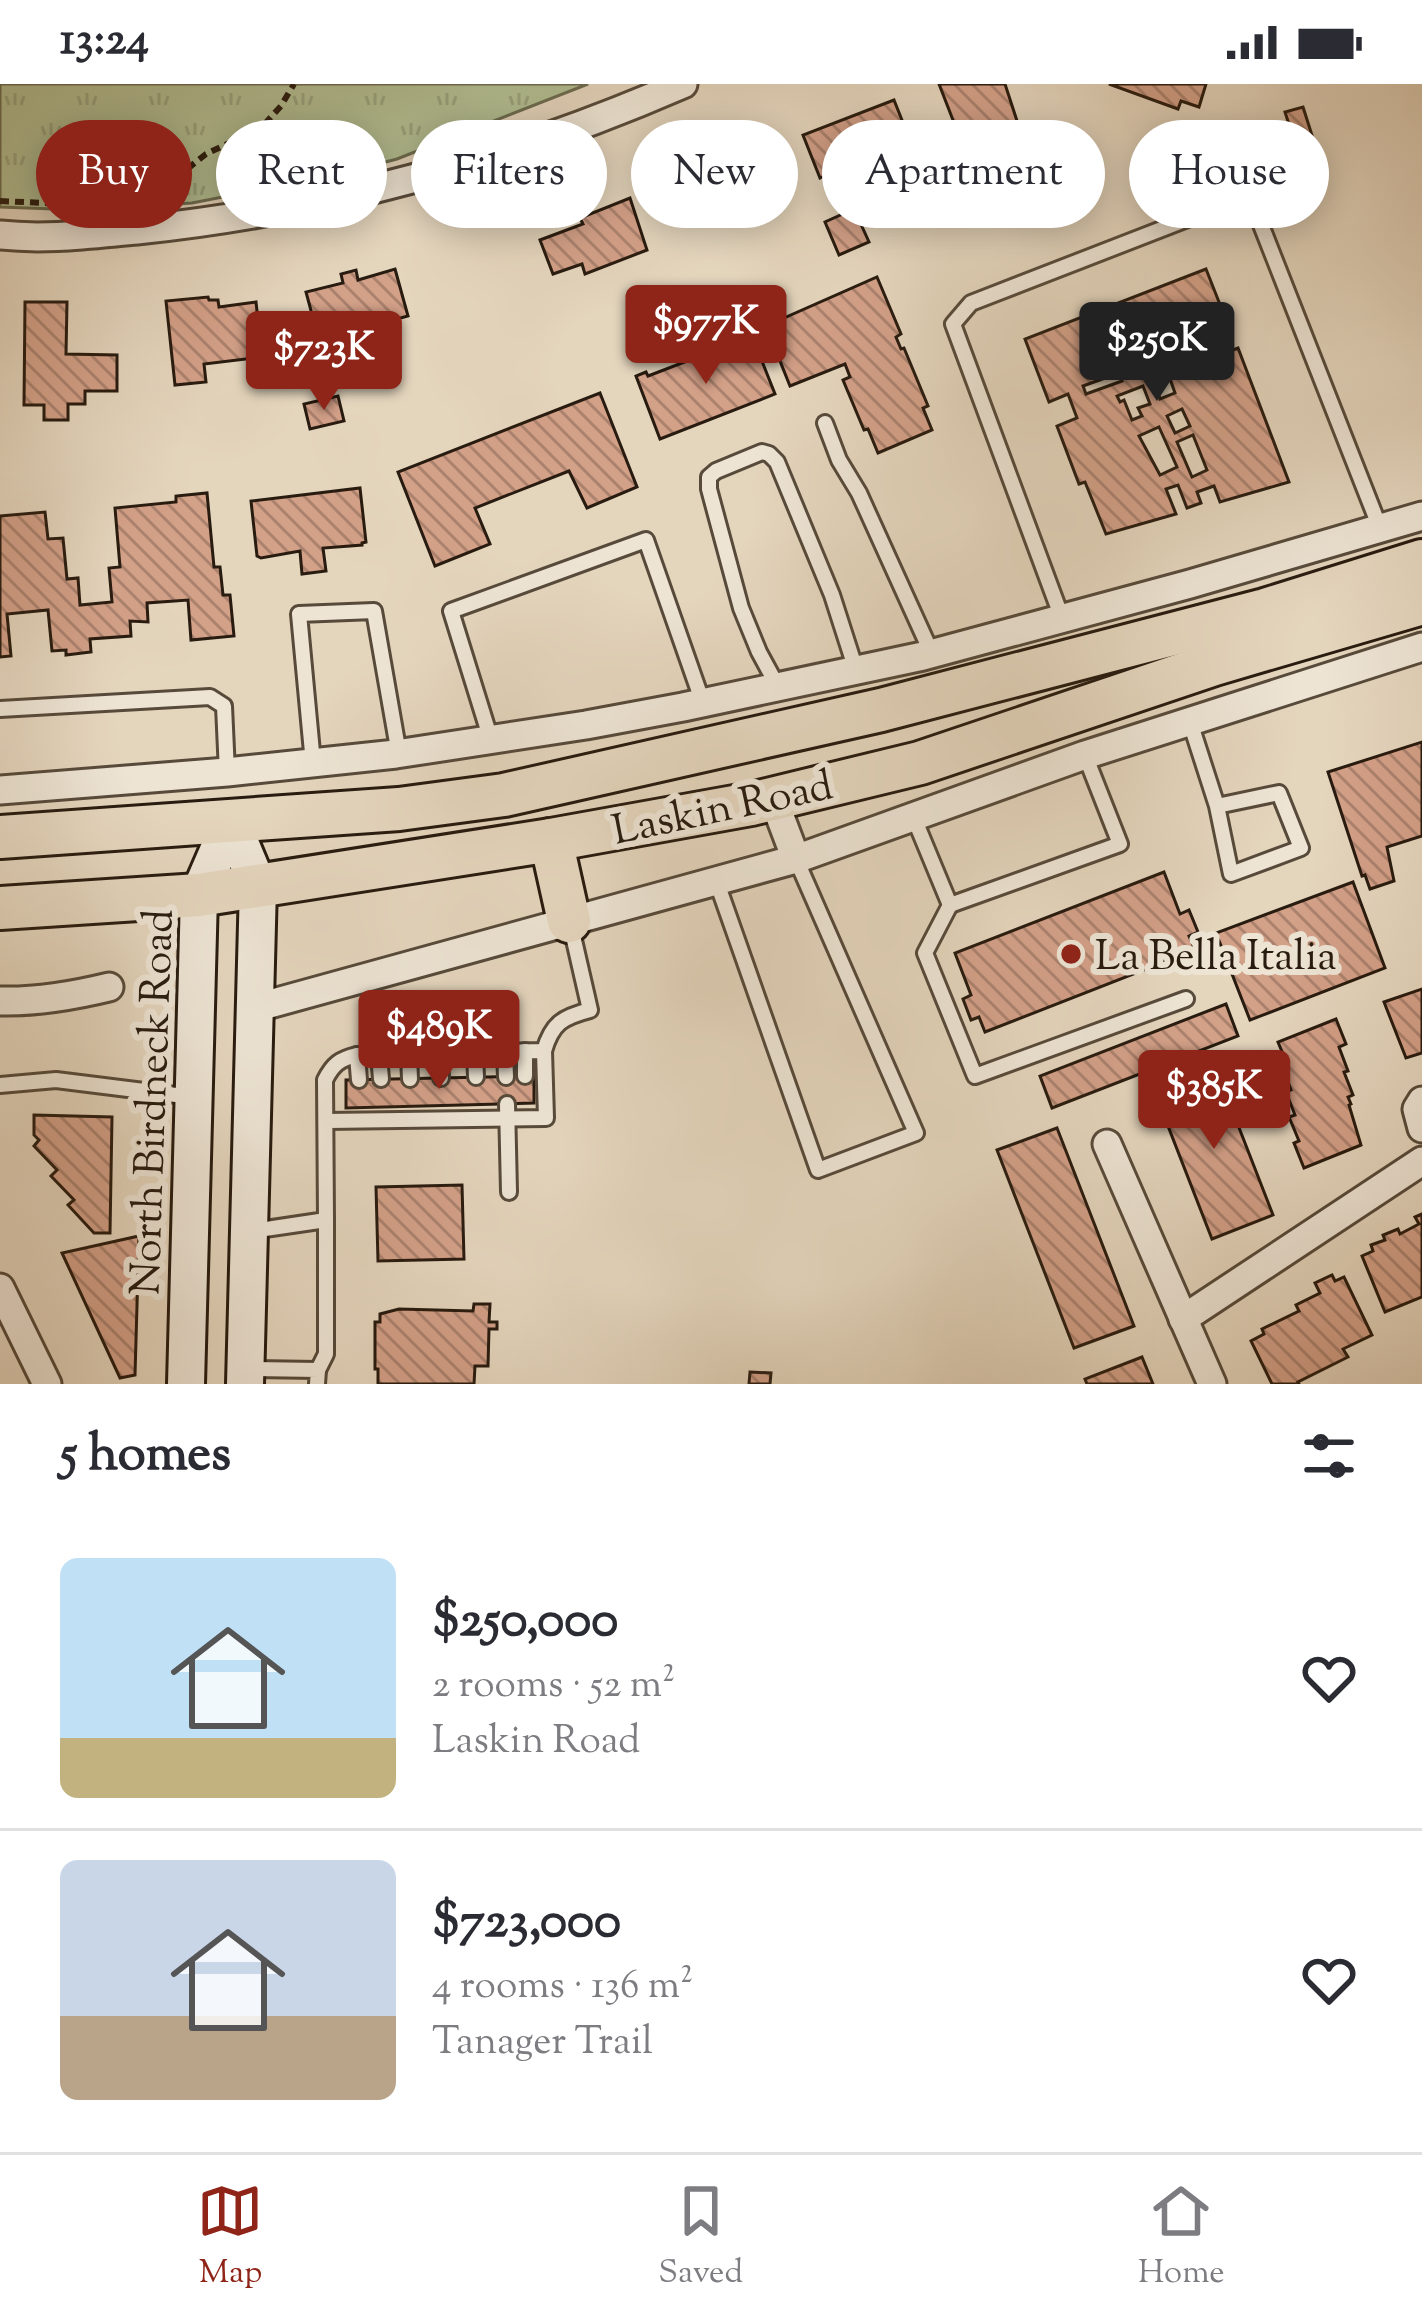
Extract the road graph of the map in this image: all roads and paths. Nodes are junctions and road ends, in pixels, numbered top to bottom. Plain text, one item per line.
1 (294, 84) edge
2 (683, 84) edge
3 (0, 201) edge
4 (0, 235) edge
5 (825, 423) dead end
6 (1422, 516) edge
7 (1380, 528) junction
8 (1422, 561) edge
9 (1422, 604) edge
10 (1062, 618) junction
11 (1422, 647) edge
12 (932, 654) junction
13 (856, 670) junction
14 (778, 687) junction
15 (703, 703) junction
16 (0, 709) edge
17 (1190, 722) junction
18 (491, 740) junction
19 (399, 754) junction
20 (1085, 755) junction
21 (313, 763) junction
22 (227, 772) junction
23 (0, 790) edge
24 (773, 798) junction
25 (1217, 806) junction
26 (914, 818) junction
27 (231, 821) junction
28 (0, 837) edge
29 (551, 840) junction
30 (796, 860) junction
31 (716, 880) junction
32 (258, 886) junction
33 (199, 895) junction
34 (950, 905) junction
35 (0, 908) edge
36 (569, 921) junction
37 (109, 987) dead end
38 (1186, 999) dead end
39 (0, 1001) edge
40 (255, 1008) junction
41 (544, 1051) junction
42 (505, 1052) junction
43 (525, 1052) junction
44 (475, 1053) junction
45 (409, 1054) junction
46 (440, 1054) junction
47 (357, 1055) junction
48 (379, 1055) junction
49 (506, 1076) dead end
50 (525, 1076) dead end
51 (476, 1077) dead end
52 (410, 1078) dead end
53 (440, 1078) dead end
54 (381, 1079) dead end
55 (359, 1080) dead end
56 (0, 1085) edge
57 (194, 1097) junction
58 (1422, 1102) edge
59 (507, 1111) junction
60 (327, 1121) junction
61 (1422, 1128) edge
62 (1108, 1144) dead end
63 (1422, 1161) edge
64 (509, 1192) dead end
65 (326, 1220) junction
66 (247, 1232) junction
67 (0, 1288) edge
68 (1183, 1319) junction
69 (245, 1376) edge
70 (318, 1377) edge
71 (46, 1384) edge
72 (186, 1384) edge
73 (1212, 1384) edge

1 - 3 path
2 - 4 street
5 - 12 lane
6 - 7 street
7 - 10 street
7 - 10 lane
8 - 27 main road, Laskin Road
9 - 24 main road, Laskin Road
10 - 12 street
11 - 17 street, Laskin Road
12 - 13 street
13 - 14 street
13 - 14 lane
14 - 15 street
15 - 18 street
15 - 18 lane
16 - 22 lane
17 - 20 street, Laskin Road
17 - 25 lane
18 - 19 street
19 - 21 street
19 - 21 lane
20 - 26 street, Laskin Road
20 - 34 lane
21 - 22 street
22 - 23 street
22 - 27 street
24 - 29 main road, Laskin Road
24 - 30 street
25 - 25 lane
26 - 30 street, Laskin Road
26 - 34 lane
27 - 28 main road, Laskin Road
27 - 32 main road
27 - 33 main road, North Birdneck Road
29 - 32 main road, Laskin Road
29 - 36 main road
30 - 31 street, Laskin Road
30 - 31 lane
31 - 36 street, Laskin Road
32 - 33 main road, Laskin Road
32 - 40 main road
33 - 35 main road, Laskin Road
33 - 57 main road, North Birdneck Road
34 - 38 lane
36 - 40 street, Laskin Road
36 - 41 lane
37 - 39 street
40 - 66 main road
41 - 43 lane
41 - 59 lane
42 - 43 lane
42 - 44 lane
42 - 49 lane
43 - 50 lane
44 - 46 lane
44 - 51 lane
45 - 46 lane
45 - 48 lane
45 - 52 lane
46 - 53 lane
47 - 48 lane
47 - 55 lane
47 - 60 lane
48 - 54 lane
56 - 57 lane
57 - 72 main road, North Birdneck Road
58 - 61 street
59 - 60 lane
59 - 64 lane
60 - 65 lane
62 - 68 street
63 - 68 street
65 - 66 lane
65 - 70 lane
66 - 69 main road
67 - 71 street
68 - 73 street
69 - 70 lane

